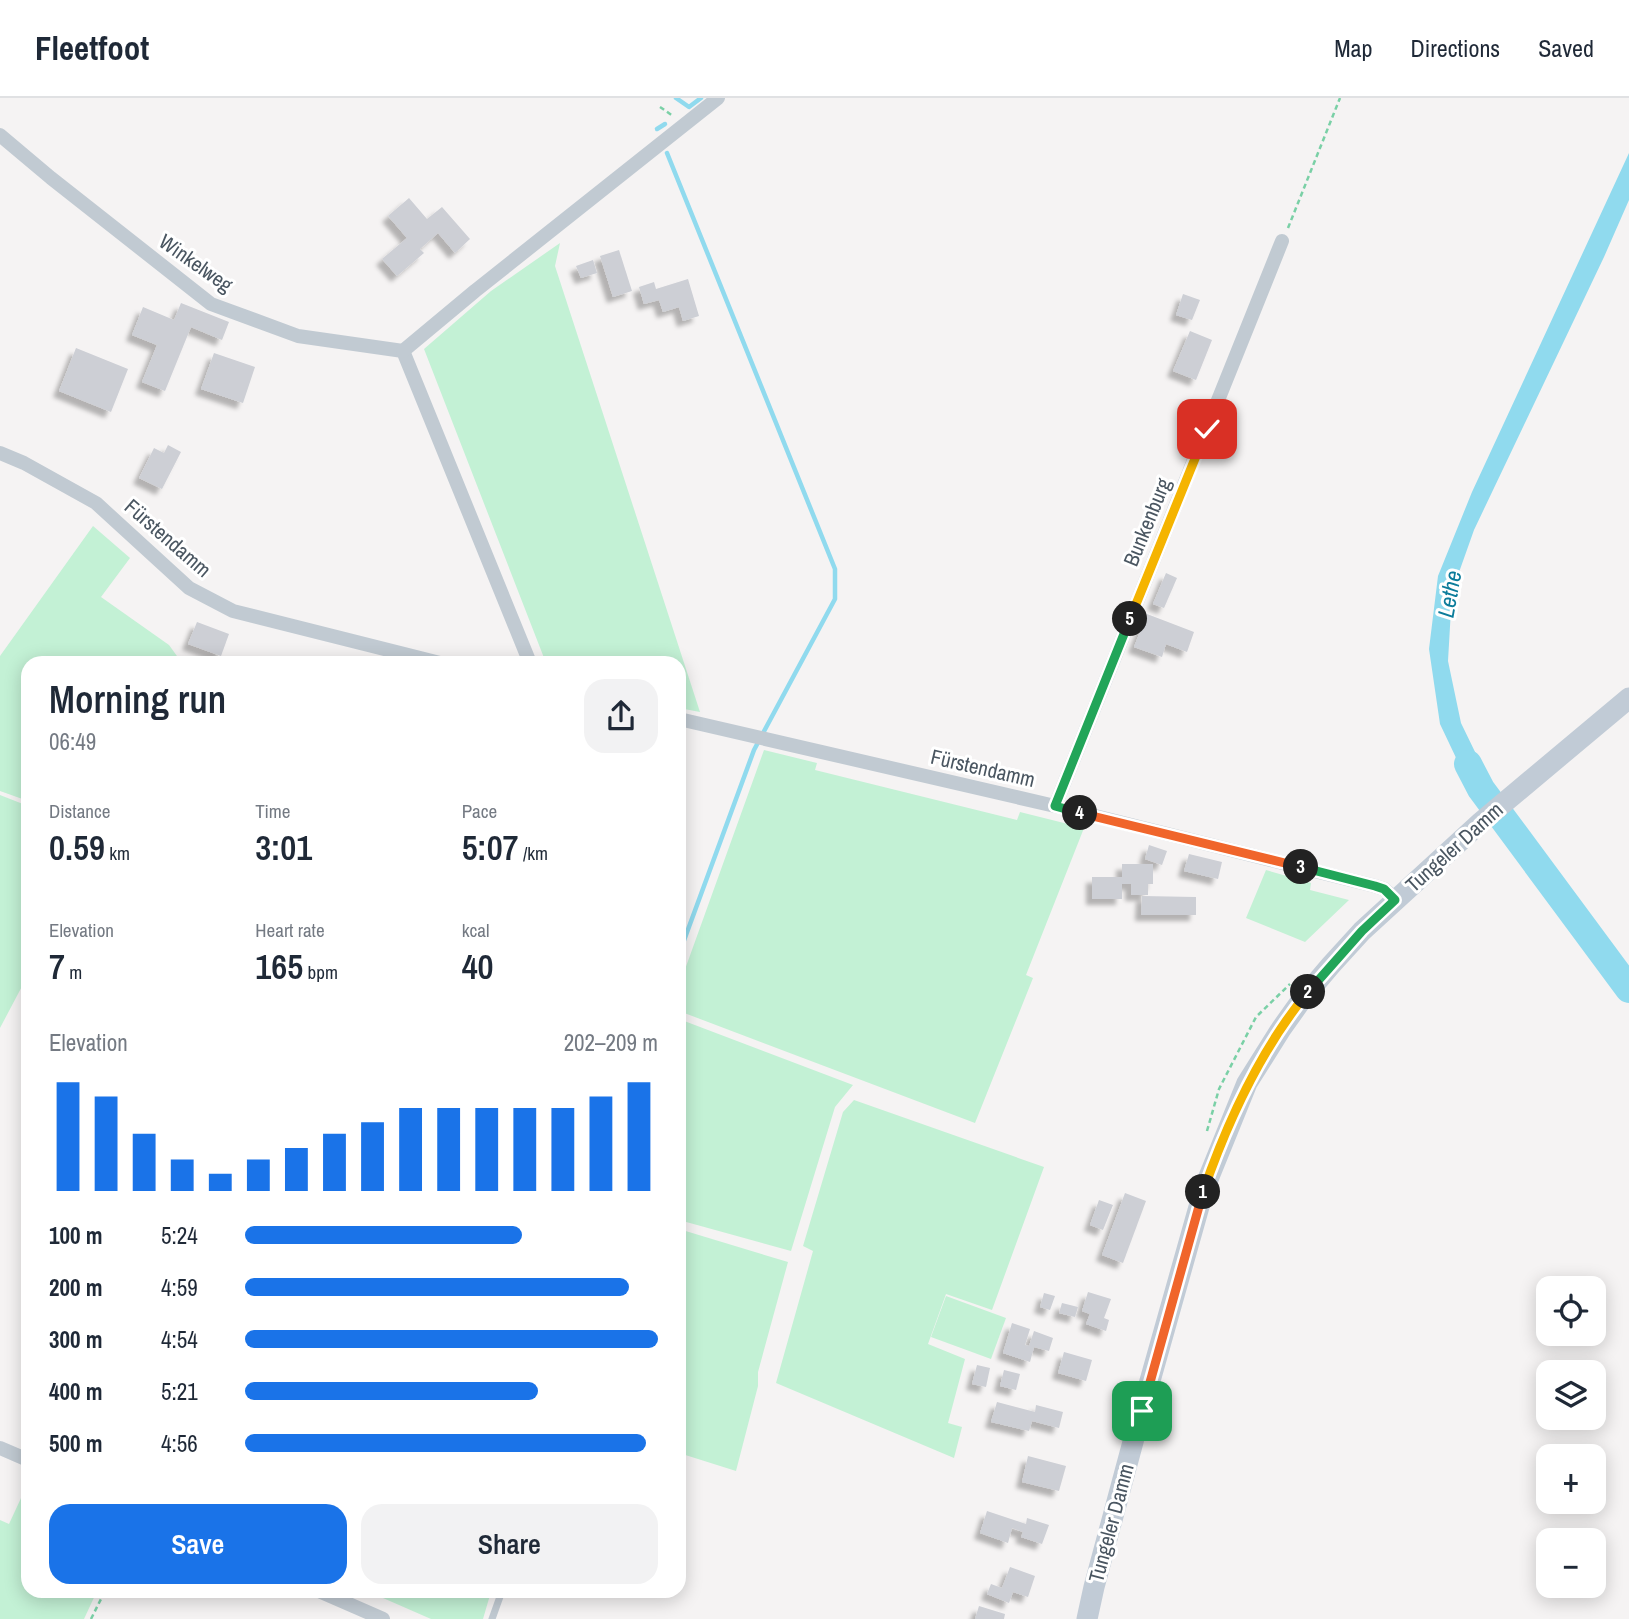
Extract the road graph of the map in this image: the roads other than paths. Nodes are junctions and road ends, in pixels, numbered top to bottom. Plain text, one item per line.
1 (718, 98) edge
2 (0, 135) edge
3 (1282, 241) road end
4 (403, 351) junction
5 (0, 453) edge
6 (412, 656) edge
7 (527, 656) edge
8 (1629, 698) edge
9 (686, 721) edge
10 (1055, 806) junction
11 (1395, 900) junction
12 (0, 1448) edge
13 (21, 1457) edge
14 (335, 1598) edge
15 (500, 1598) edge
16 (383, 1619) edge
17 (492, 1619) edge
18 (1087, 1619) edge

1 - 4 street
2 - 4 street, Winkelweg
3 - 10 street, Bunkenburg
4 - 7 street
5 - 6 street, Fürstendamm
8 - 11 street, Tungeler Damm
9 - 10 street, Fürstendamm
10 - 11 street, Fürstendamm
11 - 18 street, Tungeler Damm
12 - 13 street
14 - 16 street
15 - 17 lane

